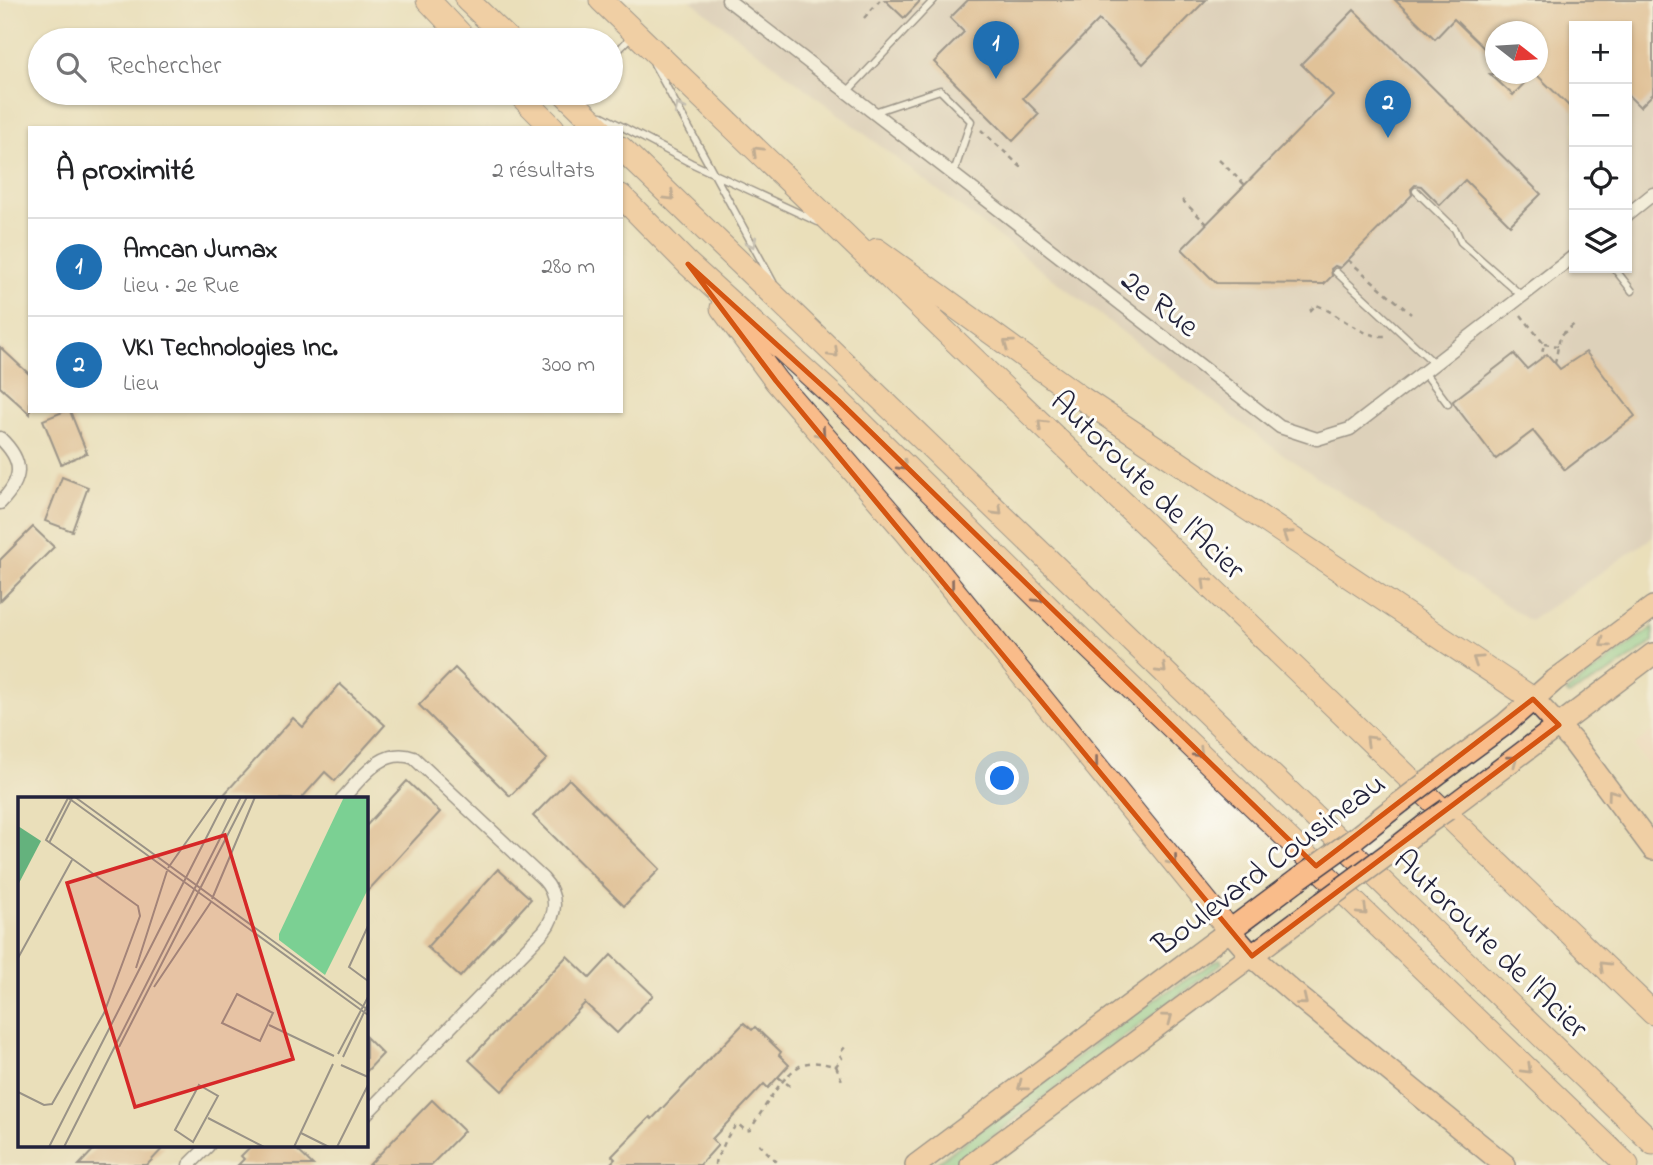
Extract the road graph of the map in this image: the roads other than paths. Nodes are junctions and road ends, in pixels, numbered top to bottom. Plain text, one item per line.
1 (428, 0) edge
2 (467, 0) edge
3 (601, 0) edge
4 (728, 0) edge
5 (933, 0) edge
6 (455, 28) edge
7 (496, 28) edge
8 (635, 33) junction
9 (623, 46) edge
10 (847, 92) junction
11 (530, 105) edge
12 (580, 105) edge
13 (589, 105) edge
14 (873, 112) junction
15 (551, 126) edge
16 (598, 126) edge
17 (623, 150) edge
18 (715, 174) junction
19 (953, 174) junction
20 (1416, 191) dead end
21 (1653, 194) edge
22 (623, 198) edge
23 (806, 199) junction
24 (1632, 211) edge
25 (845, 234) junction
26 (879, 251) junction
27 (1569, 260) edge
28 (688, 264) junction
29 (1336, 272) dead end
30 (1618, 273) edge
31 (1632, 291) dead end
32 (1517, 300) junction
33 (789, 310) junction
34 (1429, 368) junction
35 (1448, 404) dead end
36 (0, 438) edge
37 (0, 503) edge
38 (1653, 607) edge
39 (1653, 654) edge
40 (1533, 699) junction
41 (1559, 725) junction
42 (344, 797) edge
43 (1653, 849) edge
44 (1230, 931) junction
45 (1252, 956) junction
46 (1653, 1013) edge
47 (368, 1112) edge
48 (1653, 1143) edge
49 (206, 1148) edge
50 (189, 1165) edge
51 (916, 1165) edge
52 (971, 1165) edge
53 (1505, 1165) edge
54 (1627, 1165) edge

1 - 6 highway
2 - 7 highway
3 - 8 highway, Autoroute de l'Acier
4 - 10 street, 2e Rue
5 - 10 lane
8 - 9 lane
18 -> 8 lane
23 -> 8 highway, Autoroute de l'Acier
10 - 14 street, 2e Rue
11 - 15 highway
12 - 16 highway
13 - 18 lane
14 - 19 street, 2e Rue
14 - 19 lane
17 -> 33 highway, Autoroute de l'Acier
18 - 25 lane
18 -> 33 lane
19 - 34 street, 2e Rue
20 - 32 lane
21 - 24 street
22 - 28 highway
23 - 25 highway, Autoroute de l'Acier
23 - 26 highway
25 - 26 lane
46 -> 25 highway, Autoroute de l'Acier
40 -> 26 highway
27 - 32 street, 2e Rue
28 -> 44 highway
28 -> 54 highway
29 - 34 lane
30 - 31 lane
32 - 34 street, 2e Rue
33 -> 48 highway, Autoroute de l'Acier
34 - 35 lane
36 - 37 street
38 -> 40 main road, Boulevard Cousineau
39 - 41 main road, Boulevard Cousineau
40 - 41 main road
40 - 44 main road, Boulevard Cousineau, bridge
43 -> 41 main road
45 -> 41 main road, Boulevard Cousineau, bridge
42 - 47 street
44 - 45 main road
44 -> 51 main road, Boulevard Cousineau
52 -> 45 main road, Boulevard Cousineau
45 -> 53 main road
49 - 50 street

